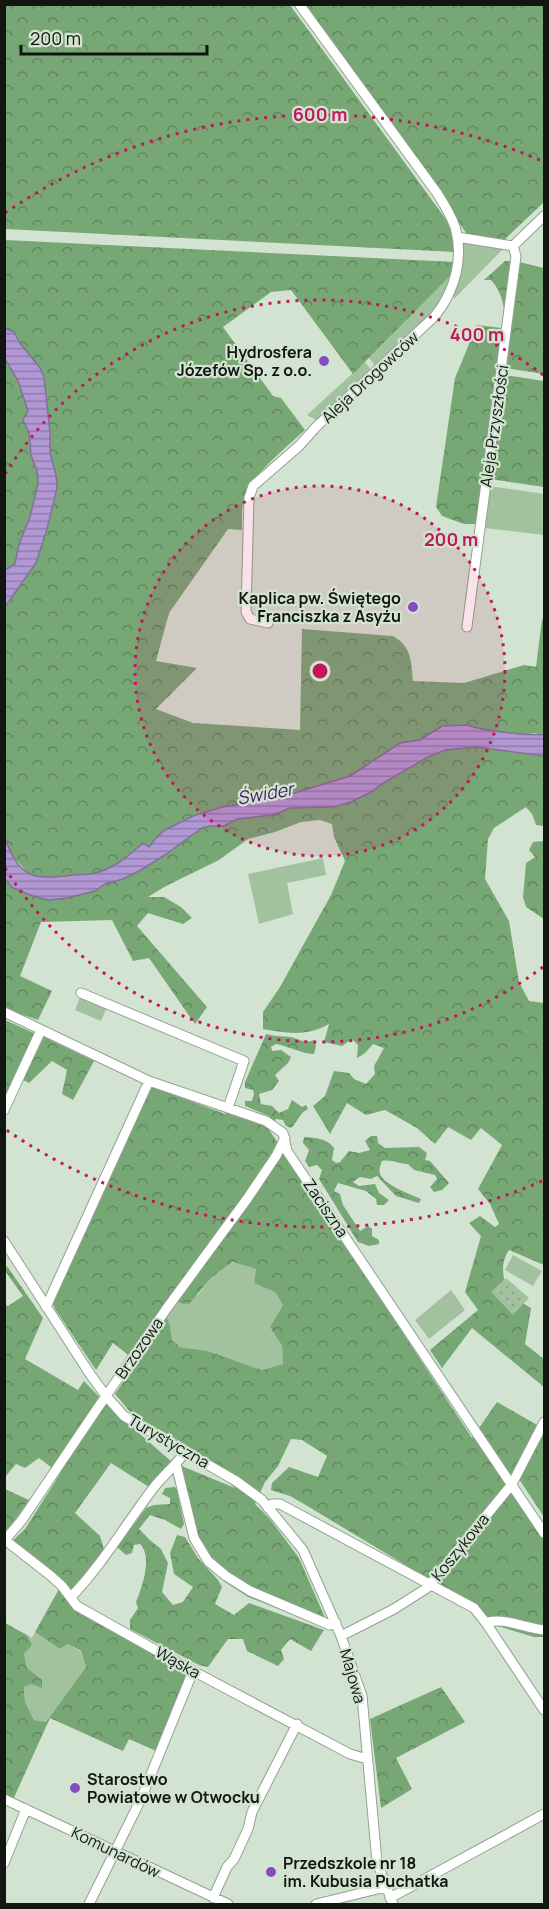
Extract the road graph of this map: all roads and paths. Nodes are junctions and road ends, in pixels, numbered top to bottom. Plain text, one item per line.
1 (299, 4) edge
2 (544, 216) edge
3 (457, 237) junction
4 (513, 246) junction
5 (267, 623) dead end
6 (467, 627) dead end
7 (81, 993) dead end
8 (4, 1012) edge
9 (41, 1030) junction
10 (149, 1081) junction
11 (228, 1108) junction
12 (4, 1110) edge
13 (285, 1138) junction
14 (287, 1151) junction
15 (276, 1156) junction
16 (4, 1241) edge
17 (46, 1307) junction
18 (106, 1396) junction
19 (544, 1422) edge
20 (186, 1451) junction
21 (176, 1464) junction
22 (236, 1480) joint
23 (512, 1484) junction
24 (268, 1508) junction
25 (544, 1533) edge
26 (5, 1541) edge
27 (429, 1585) junction
28 (70, 1597) junction
29 (336, 1623) junction
30 (486, 1623) junction
31 (544, 1630) edge
32 (341, 1636) junction
33 (193, 1671) junction
34 (544, 1710) edge
35 (297, 1724) junction
36 (367, 1759) junction
37 (4, 1799) edge
38 (26, 1809) junction
39 (544, 1814) edge
40 (114, 1851) junction
41 (4, 1863) edge
42 (386, 1887) junction
43 (213, 1898) junction
44 (391, 1901) edge
45 (89, 1905) edge
46 (228, 1905) edge
47 (316, 1905) edge

1 - 3 street, Aleja Drogowców
2 - 4 street
3 - 4 street
3 - 5 street, Aleja Drogowców
4 - 6 street, Aleja Przyszłości
7 - 11 street
8 - 9 street
9 - 10 street
9 - 12 street
10 - 11 street
10 - 17 street
11 - 13 street
13 - 14 street, Zaciszna
13 - 15 street, Brzozowa
14 - 15 street
14 - 23 street, Zaciszna
15 - 18 street, Brzozowa
16 - 17 street, Turystyczna
17 - 18 street, Turystyczna
18 - 20 street, Turystyczna
18 - 26 street, Brzozowa
19 - 23 street, Koszykowa
20 - 21 street
20 - 22 street, Turystyczna
21 - 28 street
21 - 29 street
22 - 24 street, Majowa
23 - 25 street, Zaciszna
23 - 27 street, Koszykowa
24 - 27 street
24 - 29 street, Majowa
26 - 28 street, Wąska
27 - 30 street
27 - 32 street, Koszykowa
28 - 33 street, Wąska
29 - 32 street, Majowa
30 - 31 street
30 - 34 street
32 - 36 street, Majowa
33 - 35 street, Wąska
33 - 40 street
35 - 36 street, Wąska
35 - 43 street
36 - 42 street, Majowa
37 - 38 street, Komunardów
38 - 40 street, Komunardów
38 - 41 street
39 - 44 street
40 - 43 street, Komunardów
40 - 45 street
42 - 44 street, Majowa
42 - 47 street
43 - 46 street, Komunardów

